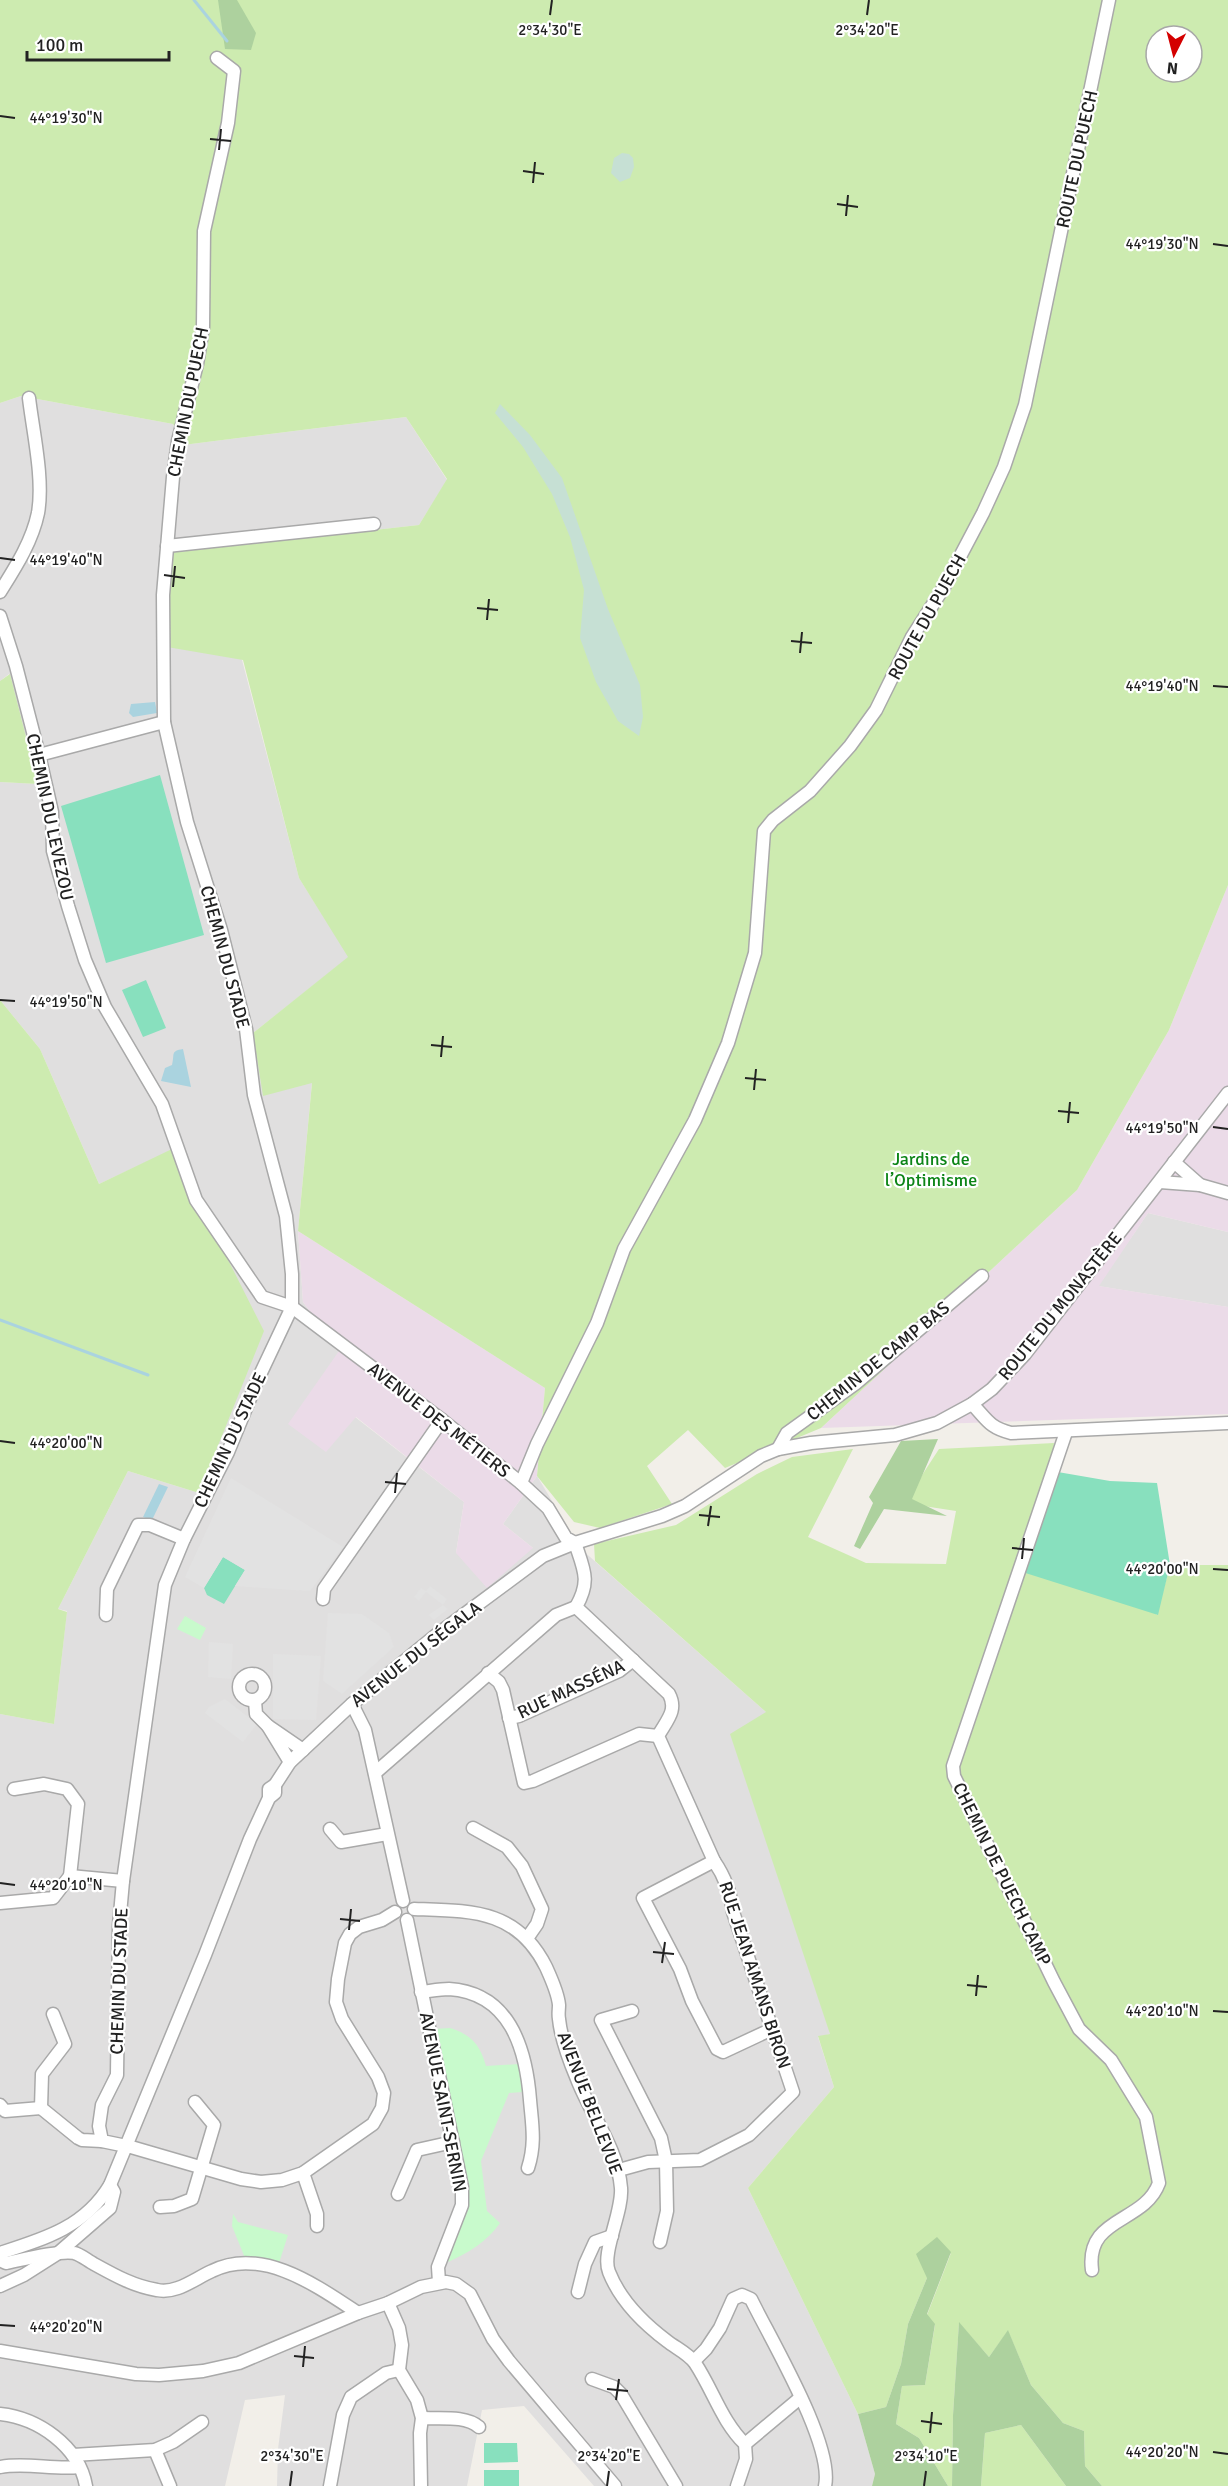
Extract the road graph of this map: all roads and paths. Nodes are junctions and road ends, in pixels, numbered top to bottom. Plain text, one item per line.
1 (1109, 0) edge
2 (217, 58) dead end
3 (29, 398) dead end
4 (374, 524) dead end
5 (166, 546) junction
6 (0, 592) edge
7 (0, 616) edge
8 (164, 722) junction
9 (39, 755) junction
10 (1228, 1093) edge
11 (1174, 1162) junction
12 (1160, 1182) junction
13 (1200, 1185) junction
14 (1228, 1193) edge
15 (982, 1276) dead end
16 (262, 1297) joint
17 (292, 1307) junction
18 (972, 1404) junction
19 (442, 1420) junction
20 (1228, 1423) edge
21 (1066, 1432) junction
22 (778, 1449) junction
23 (521, 1483) junction
24 (184, 1539) junction
25 (575, 1543) junction
26 (323, 1599) dead end
27 (576, 1607) junction
28 (106, 1615) dead end
29 (633, 1660) junction
30 (488, 1673) junction
31 (255, 1701) dead end
32 (352, 1704) junction
33 (509, 1718) junction
34 (268, 1726) junction
35 (657, 1736) junction
36 (303, 1750) junction
37 (290, 1762) junction
38 (375, 1773) junction
39 (14, 1790) dead end
40 (473, 1828) dead end
41 (330, 1829) dead end
42 (387, 1834) junction
43 (714, 1861) junction
44 (70, 1876) junction
45 (123, 1881) junction
46 (403, 1901) junction
47 (0, 1903) edge
48 (414, 1909) junction
49 (395, 1912) junction
50 (406, 1920) junction
51 (528, 1937) junction
52 (421, 1992) junction
53 (632, 2011) dead end
54 (53, 2014) dead end
55 (772, 2029) junction
56 (195, 2102) dead end
57 (41, 2108) junction
58 (2, 2110) edge
59 (102, 2142) junction
60 (453, 2142) junction
61 (126, 2146) junction
62 (666, 2161) junction
63 (201, 2168) junction
64 (528, 2168) dead end
65 (619, 2170) junction
66 (303, 2173) junction
67 (110, 2185) junction
68 (398, 2194) dead end
69 (160, 2207) dead end
70 (317, 2226) dead end
71 (612, 2236) junction
72 (660, 2242) dead end
73 (0, 2253) edge
74 (57, 2254) junction
75 (0, 2260) edge
76 (1092, 2270) dead end
77 (439, 2282) junction
78 (0, 2286) edge
79 (578, 2292) dead end
80 (388, 2303) junction
81 (358, 2313) junction
82 (0, 2351) edge
83 (694, 2361) junction
84 (399, 2370) junction
85 (592, 2379) dead end
86 (800, 2398) junction
87 (0, 2414) edge
88 (422, 2418) junction
89 (202, 2422) dead end
90 (480, 2427) dead end
91 (745, 2444) junction
92 (155, 2450) junction
93 (73, 2455) junction
94 (0, 2467) edge
95 (79, 2467) junction
96 (86, 2486) edge
97 (170, 2486) edge
98 (330, 2486) edge
99 (420, 2486) edge
100 (615, 2486) edge
101 (676, 2486) edge
102 (738, 2486) edge
103 (825, 2486) edge

1 - 23 street, ROUTE DU PUECH
2 - 5 street, CHEMIN DU PUECH
3 - 6 street
4 - 5 street
5 - 8 street, CHEMIN DU PUECH
7 - 9 street, CHEMIN DU LEVEZOU
8 - 9 street
8 - 17 street, CHEMIN DU STADE
9 - 16 street, CHEMIN DU LEVEZOU
10 - 11 street, ROUTE DU MONASTÈRE
11 - 12 street, ROUTE DU MONASTÈRE
11 - 13 street
12 - 13 street
12 - 18 street, ROUTE DU MONASTÈRE
13 - 14 street
15 - 22 street, CHEMIN DE CAMP BAS
16 - 17 street, AVENUE DES MÉTIERS
17 - 19 street, AVENUE DES MÉTIERS
17 - 24 street, CHEMIN DU STADE
18 - 21 street
18 - 22 street, ROUTE DU MONASTÈRE
19 - 23 street, AVENUE DES MÉTIERS
19 - 26 street
20 - 21 street
21 - 76 street, CHEMIN DE PUECH CAMP
22 - 25 street, ROUTE DU MONASTÈRE
23 - 25 street, AVENUE DES MÉTIERS
24 - 28 street
24 - 45 street, CHEMIN DU STADE
25 - 27 street
25 - 32 street, AVENUE DU SÉGALA
27 - 29 street
27 - 30 street
29 - 33 street, RUE MASSÉNA
29 - 35 street
30 - 33 street
30 - 38 street
31 - 34 street
32 - 36 street, AVENUE DU SÉGALA
32 - 38 street
33 - 35 street
34 - 36 street
34 - 37 street
35 - 43 street, RUE JEAN AMANS BIRON
36 - 37 street, AVENUE DU SÉGALA
37 - 61 street, AVENUE DU SÉGALA
38 - 42 street
39 - 44 street
40 - 51 street
41 - 42 street
42 - 46 street
43 - 55 street, RUE JEAN AMANS BIRON
43 - 55 street
44 - 45 street
44 - 47 street
45 - 59 street, CHEMIN DU STADE
46 - 48 street
46 - 49 street
48 - 50 street
48 - 51 street, AVENUE BELLEVUE
49 - 50 street
49 - 66 street
50 - 52 street, AVENUE SAINT-SERNIN
51 - 65 street, AVENUE BELLEVUE
52 - 60 street, AVENUE SAINT-SERNIN
52 - 64 street
53 - 62 street
54 - 57 street
55 - 62 street, RUE JEAN AMANS BIRON
56 - 63 street
57 - 58 street
57 - 59 street
59 - 61 street
60 - 68 street
60 - 77 street, AVENUE SAINT-SERNIN
61 - 63 street
61 - 67 street
62 - 65 street, RUE JEAN AMANS BIRON
62 - 72 street
63 - 66 street
63 - 69 street
65 - 71 street, AVENUE BELLEVUE
66 - 70 street
67 - 73 street
67 - 74 street
71 - 79 street
71 - 83 street, AVENUE BELLEVUE
74 - 75 street
74 - 78 street
74 - 81 street
77 - 80 street
77 - 100 street
80 - 81 street
80 - 84 street
81 - 82 street
83 - 86 street
83 - 91 street, AVENUE BELLEVUE
84 - 88 street
84 - 98 street
85 - 101 street
86 - 91 street
86 - 103 street
87 - 93 street
88 - 90 street
88 - 99 street
89 - 92 street
91 - 102 street
92 - 93 street
92 - 97 street
93 - 95 street
94 - 95 street
95 - 96 street

